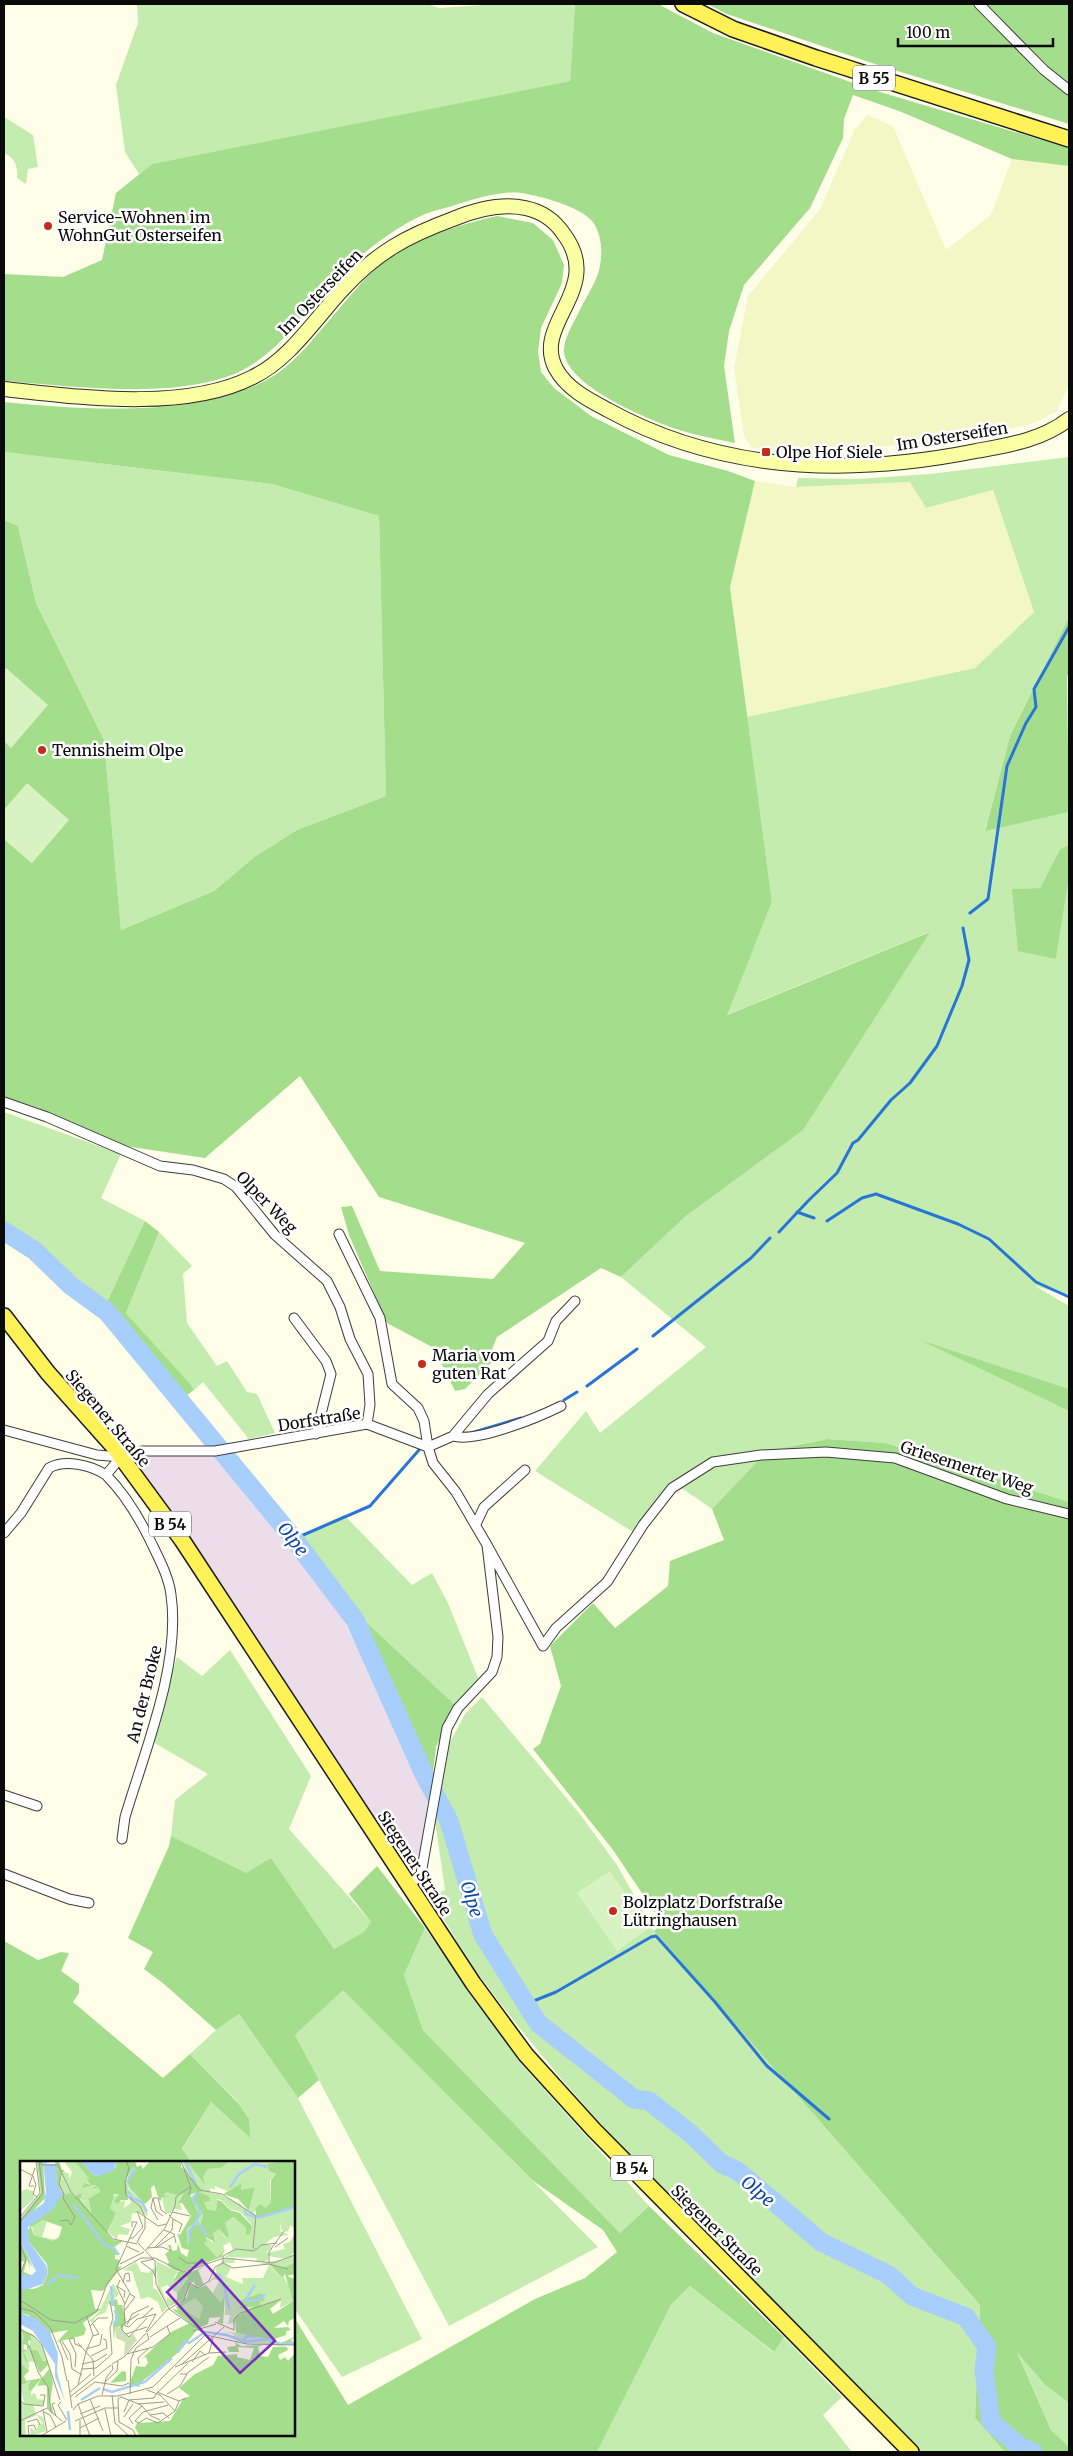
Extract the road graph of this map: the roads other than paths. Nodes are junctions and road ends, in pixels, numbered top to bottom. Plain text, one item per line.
1 (683, 4) edge
2 (978, 4) edge
3 (1069, 90) edge
4 (1069, 139) edge
5 (4, 389) edge
6 (1069, 419) edge
7 (4, 1102) edge
8 (339, 1234) dead end
9 (574, 1302) dead end
10 (4, 1316) edge
11 (294, 1318) dead end
12 (561, 1406) dead end
13 (367, 1424) junction
14 (4, 1430) edge
15 (316, 1434) junction
16 (453, 1436) junction
17 (428, 1448) junction
18 (121, 1457) junction
19 (525, 1470) dead end
20 (106, 1475) junction
21 (1069, 1514) edge
22 (476, 1524) junction
23 (4, 1533) edge
24 (487, 1545) junction
25 (4, 1795) edge
26 (37, 1806) dead end
27 (122, 1839) dead end
28 (4, 1874) edge
29 (409, 1886) junction
30 (89, 1902) dead end
31 (912, 2452) edge

1 - 4 main road, B 55
2 - 3 street
5 - 6 street, Im Osterseifen
7 - 13 street, Olper Weg
8 - 17 street
9 - 16 street
10 - 18 main road, Siegener Straße / B 54
11 - 15 street
12 - 16 street
13 - 15 street, Dorfstraße
13 - 17 street, Dorfstraße
14 - 18 street, Dorfstraße
15 - 18 street, Dorfstraße
16 - 17 street
17 - 22 street
18 - 20 street
18 - 29 main road, Siegener Straße / B 54
19 - 22 street
20 - 23 street
20 - 27 street, An der Broke
21 - 24 street, Griesemerter Weg
22 - 24 street
24 - 29 street
25 - 26 street
28 - 30 street
29 - 31 main road, Siegener Straße / B 54

